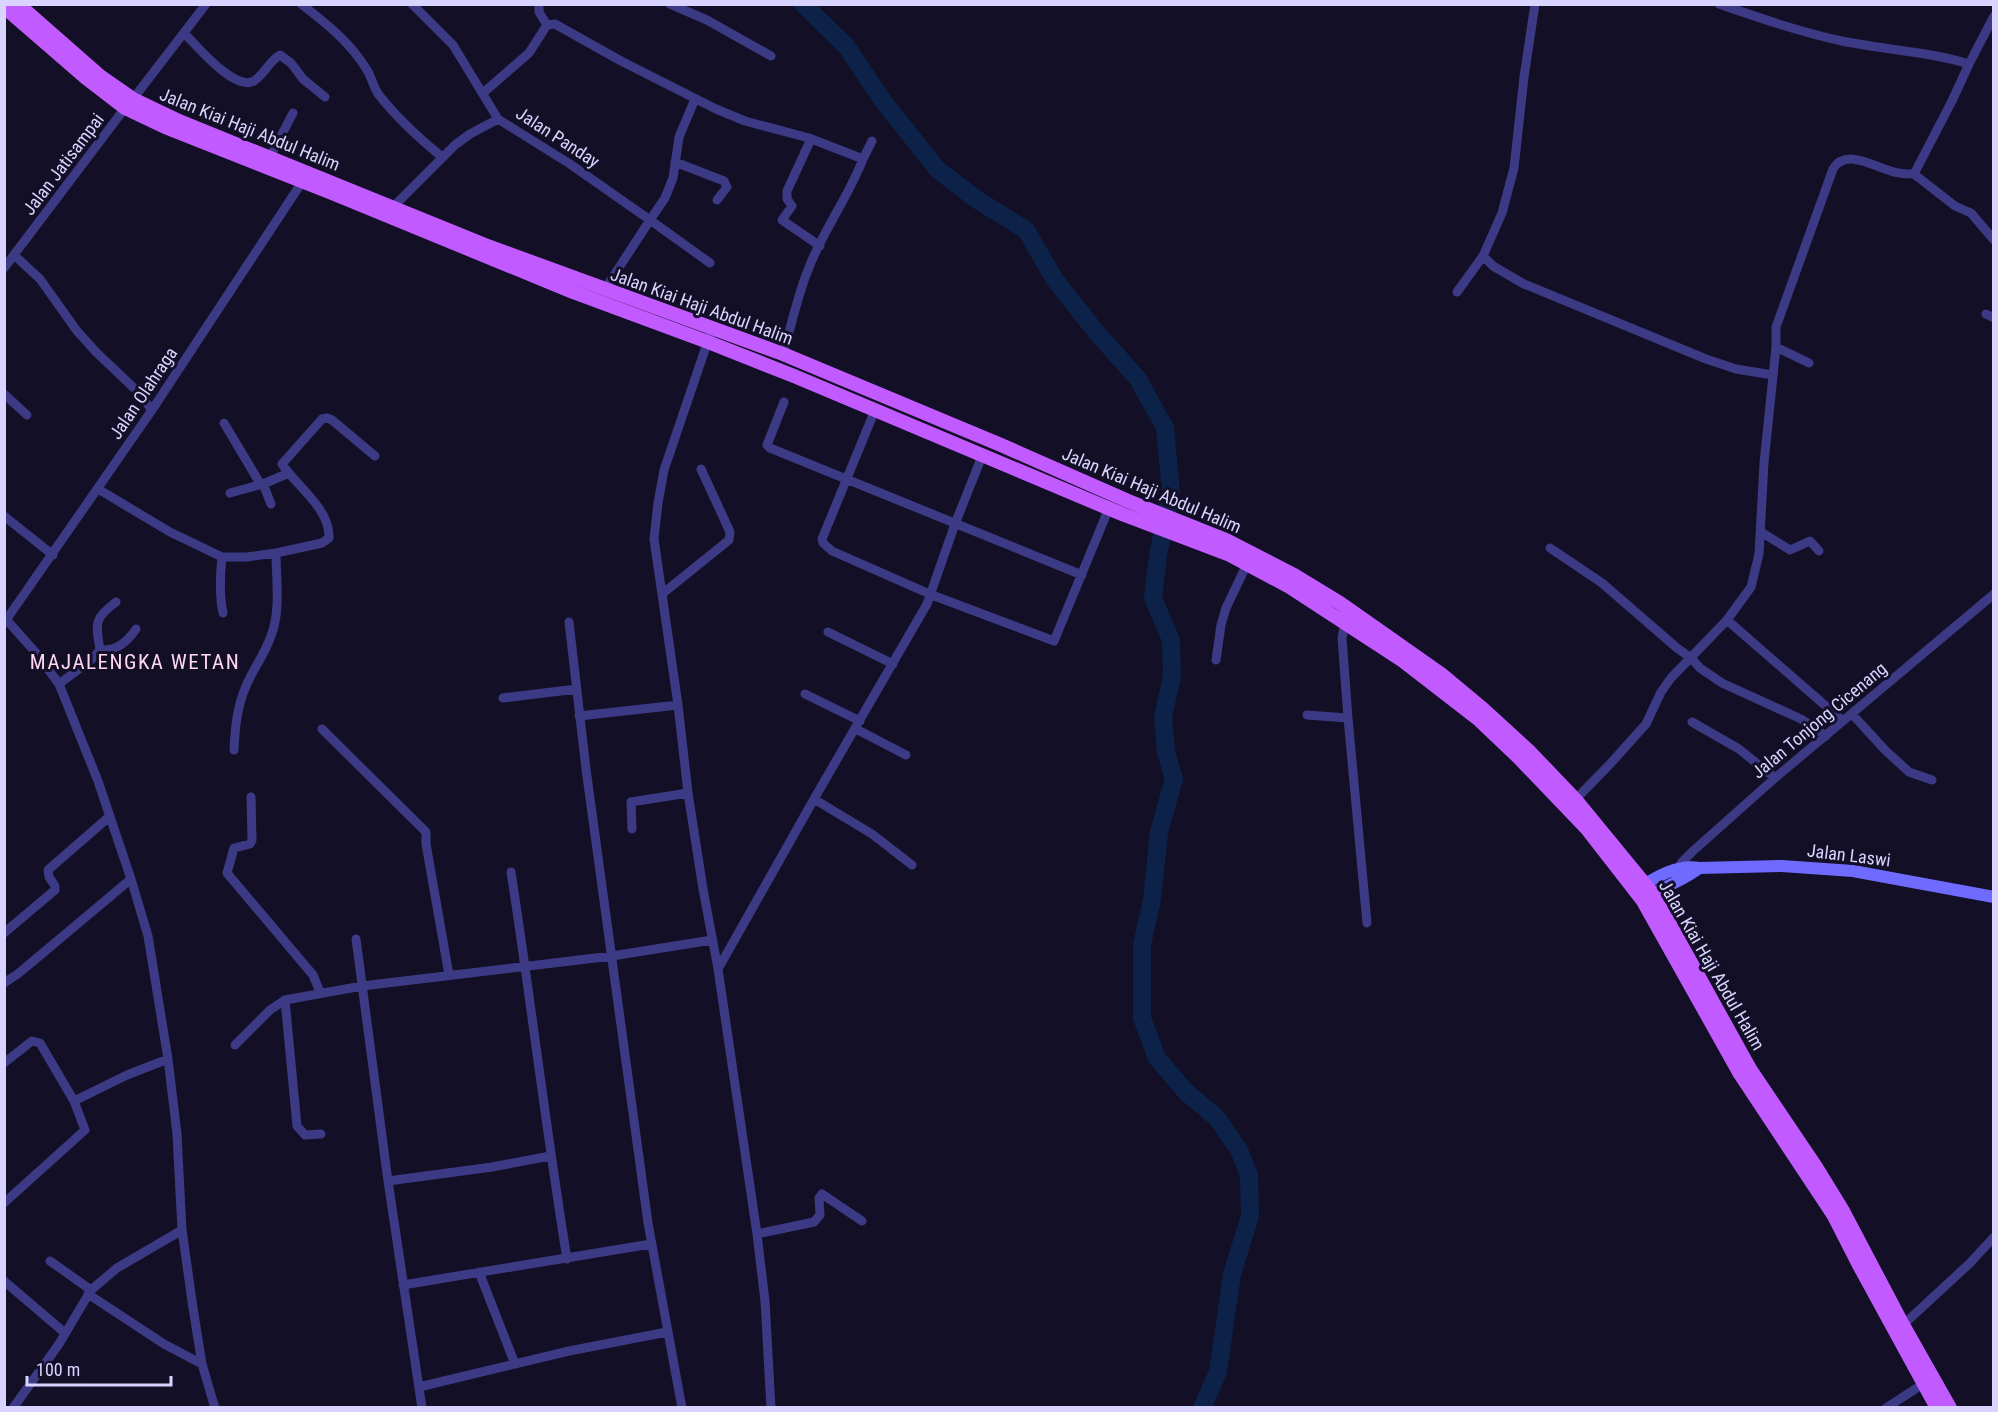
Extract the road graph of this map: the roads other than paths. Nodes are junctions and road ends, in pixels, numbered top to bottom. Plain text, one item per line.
1 (18, 4) edge
2 (206, 4) edge
3 (301, 4) edge
4 (412, 4) edge
5 (539, 4) edge
6 (670, 4) edge
7 (1535, 4) edge
8 (1719, 4) edge
9 (4, 7) edge
10 (1994, 16) edge
11 (547, 25) junction
12 (184, 33) junction
13 (771, 56) dead end
14 (1969, 64) junction
15 (483, 93) junction
16 (325, 97) dead end
17 (695, 99) junction
18 (129, 104) junction
19 (293, 113) dead end
20 (498, 118) junction
21 (812, 139) junction
22 (872, 141) dead end
23 (270, 157) junction
24 (442, 157) junction
25 (863, 159) junction
26 (675, 162) junction
27 (1914, 174) junction
28 (302, 182) junction
29 (717, 200) dead end
30 (393, 207) junction
31 (650, 220) junction
32 (1994, 240) edge
33 (820, 246) junction
34 (14, 255) junction
35 (1481, 258) junction
36 (710, 263) dead end
37 (4, 268) edge
38 (605, 289) junction
39 (1457, 292) dead end
40 (710, 335) junction
41 (1776, 347) junction
42 (783, 354) junction
43 (1809, 363) dead end
44 (1773, 375) junction
45 (4, 394) edge
46 (784, 402) dead end
47 (152, 410) junction
48 (875, 410) junction
49 (27, 415) dead end
50 (224, 423) dead end
51 (375, 456) dead end
52 (982, 456) junction
53 (701, 469) dead end
54 (289, 473) junction
55 (848, 479) junction
56 (262, 484) junction
57 (98, 489) junction
58 (230, 494) dead end
59 (271, 504) dead end
60 (1109, 508) junction
61 (1125, 508) junction
62 (4, 516) edge
63 (955, 525) junction
64 (1761, 532) junction
65 (1197, 535) junction
66 (1550, 548) dead end
67 (1819, 551) dead end
68 (276, 553) junction
69 (53, 555) junction
70 (222, 557) junction
71 (1247, 564) junction
72 (1082, 574) junction
73 (662, 594) junction
74 (1994, 594) edge
75 (932, 595) junction
76 (116, 602) dead end
77 (223, 613) dead end
78 (5, 620) edge
79 (1727, 620) junction
80 (569, 622) dead end
81 (1345, 622) junction
82 (136, 628) dead end
83 (828, 632) dead end
84 (100, 650) junction
85 (1691, 658) junction
86 (1216, 660) dead end
87 (893, 664) junction
88 (59, 684) junction
89 (576, 689) junction
90 (806, 694) dead end
91 (504, 698) dead end
92 (678, 705) junction
93 (1852, 714) junction
94 (1307, 715) dead end
95 (579, 716) junction
96 (1348, 718) junction
97 (1692, 722) dead end
98 (1843, 722) junction
99 (858, 725) junction
100 (322, 729) dead end
101 (1826, 736) junction
102 (234, 750) dead end
103 (906, 755) dead end
104 (1775, 778) junction
105 (1932, 780) dead end
106 (688, 793) junction
107 (251, 797) dead end
108 (814, 799) junction
109 (1571, 803) junction
110 (110, 816) junction
111 (632, 829) dead end
112 (912, 866) dead end
113 (511, 872) dead end
114 (1678, 874) junction
115 (131, 879) junction
116 (1644, 892) junction
117 (1994, 897) edge
118 (1367, 923) dead end
119 (4, 933) edge
120 (356, 939) dead end
121 (712, 940) junction
122 (612, 956) junction
123 (526, 966) junction
124 (718, 969) junction
125 (449, 975) junction
126 (4, 983) edge
127 (362, 986) junction
128 (320, 992) junction
129 (285, 999) junction
130 (235, 1045) dead end
131 (168, 1059) junction
132 (4, 1063) edge
133 (74, 1101) junction
134 (321, 1134) dead end
135 (550, 1156) junction
136 (1805, 1160) junction
137 (388, 1181) junction
138 (4, 1203) edge
139 (862, 1221) dead end
140 (182, 1230) junction
141 (757, 1234) junction
142 (1994, 1238) edge
143 (651, 1244) junction
144 (567, 1258) junction
145 (50, 1261) dead end
146 (479, 1272) junction
147 (4, 1281) edge
148 (403, 1285) junction
149 (89, 1292) junction
150 (1903, 1325) junction
151 (667, 1332) junction
152 (66, 1333) junction
153 (202, 1364) junction
154 (514, 1364) junction
155 (1923, 1384) junction
156 (419, 1388) junction
157 (13, 1407) edge
158 (214, 1407) edge
159 (422, 1407) edge
160 (682, 1407) edge
161 (771, 1407) edge
162 (1886, 1407) edge
163 (1937, 1407) edge
164 (1950, 1407) edge

1 - 18 main road, Jalan Kiai Haji Abdul Halim
2 - 12 street, Jalan Jatisampai
3 - 24 street
4 - 15 street, Jalan Panday
5 - 11 street
6 - 13 street
7 - 35 street
8 - 14 street
9 - 18 main road, Jalan Kiai Haji Abdul Halim
10 - 14 street
11 - 15 street
11 - 17 street
12 - 16 street
12 - 18 street, Jalan Jatisampai
14 - 27 street
15 - 20 street, Jalan Panday
17 - 21 street
17 - 26 street
18 - 23 main road, Jalan Kiai Haji Abdul Halim
18 - 28 main road, Jalan Kiai Haji Abdul Halim
18 - 34 street, Jalan Jatisampai
19 - 23 street
20 - 24 street
20 - 31 street, Jalan Panday
21 - 25 street
21 - 33 street
22 - 25 street
23 - 30 main road, Jalan Kiai Haji Abdul Halim
24 - 30 street
25 - 33 street
26 - 29 street
26 - 31 street
27 - 32 street
27 - 41 street
28 - 40 main road, Jalan Kiai Haji Abdul Halim
28 - 47 street, Jalan Olahraga
30 - 38 main road, Jalan Kiai Haji Abdul Halim
31 - 36 street, Jalan Panday
31 - 38 street
33 - 42 street
34 - 37 street, Jalan Jatisampai
34 - 47 street
35 - 39 street
35 - 44 street
38 - 40 main road, Jalan Kiai Haji Abdul Halim
40 - 42 main road, Jalan Kiai Haji Abdul Halim
40 - 48 main road, Jalan Kiai Haji Abdul Halim
40 - 73 street
41 - 43 street
41 - 44 street
42 - 61 main road, Jalan Kiai Haji Abdul Halim
44 - 64 street
45 - 49 street
46 - 55 street
47 - 57 street, Jalan Olahraga
48 - 52 main road, Jalan Kiai Haji Abdul Halim
48 - 55 street
50 - 56 street
51 - 54 street
52 - 60 main road, Jalan Kiai Haji Abdul Halim
52 - 63 street
53 - 73 street
54 - 56 street
54 - 68 street
55 - 63 street
55 - 75 street
56 - 58 street
56 - 59 street
57 - 69 street, Jalan Olahraga
57 - 70 street
60 - 61 main road, Jalan Kiai Haji Abdul Halim
60 - 72 street
61 - 65 main road, Jalan Kiai Haji Abdul Halim
62 - 69 street
63 - 72 street
63 - 75 street
64 - 67 street
64 - 79 street
65 - 71 main road, Jalan Kiai Haji Abdul Halim
65 - 109 main road, Jalan Kiai Haji Abdul Halim
66 - 85 street
68 - 70 street
68 - 102 street
69 - 78 street, Jalan Olahraga
70 - 77 street
71 - 81 main road, Jalan Kiai Haji Abdul Halim
71 - 86 street
72 - 75 street
73 - 92 street
74 - 93 street, Jalan Tonjong Cicenang
75 - 87 street
76 - 84 street
78 - 88 street
79 - 85 street
79 - 98 street
80 - 89 street
81 - 96 street
81 - 109 main road, Jalan Kiai Haji Abdul Halim
82 - 84 street
83 - 87 street
84 - 88 street
85 - 101 street
85 - 109 street
87 - 99 street
88 - 110 street
89 - 91 street
89 - 95 street
90 - 99 street
92 - 95 street
92 - 106 street
93 - 98 street, Jalan Tonjong Cicenang
93 - 105 street
94 - 96 street
95 - 122 street
96 - 118 street
97 - 104 street
98 - 101 street, Jalan Tonjong Cicenang
99 - 103 street
99 - 108 street
100 - 125 street
101 - 104 street, Jalan Tonjong Cicenang
104 - 114 street, Jalan Tonjong Cicenang
106 - 111 street
106 - 121 street
107 - 128 street
108 - 112 street
108 - 124 street
109 - 116 main road, Jalan Kiai Haji Abdul Halim
110 - 115 street
110 - 119 street
113 - 123 street
114 - 116 main road, Jalan Laswi
114 - 117 main road, Jalan Laswi
115 - 126 street
115 - 131 street
116 - 136 main road, Jalan Kiai Haji Abdul Halim
120 - 127 street
121 - 122 street
121 - 124 street
122 - 123 street
122 - 143 street
123 - 125 street
123 - 135 street
124 - 141 street
125 - 127 street
127 - 128 street
127 - 137 street
128 - 129 street
129 - 130 street
129 - 134 street
131 - 133 street
131 - 140 street
132 - 133 street
133 - 138 street
135 - 137 street
135 - 144 street
136 - 150 main road, Jalan Kiai Haji Abdul Halim
136 - 155 main road, Jalan Kiai Haji Abdul Halim
137 - 148 street
139 - 141 street
140 - 149 street
140 - 153 street
141 - 161 street
142 - 150 street
143 - 144 street
143 - 151 street
144 - 146 street
145 - 149 street
146 - 148 street
146 - 154 street
147 - 152 street
148 - 156 street
149 - 152 street
149 - 153 street
150 - 164 main road, Jalan Kiai Haji Abdul Halim
151 - 154 street
151 - 160 street
152 - 157 street
153 - 158 street
154 - 156 street
155 - 162 street
155 - 163 main road, Jalan Kiai Haji Abdul Halim
156 - 159 street

